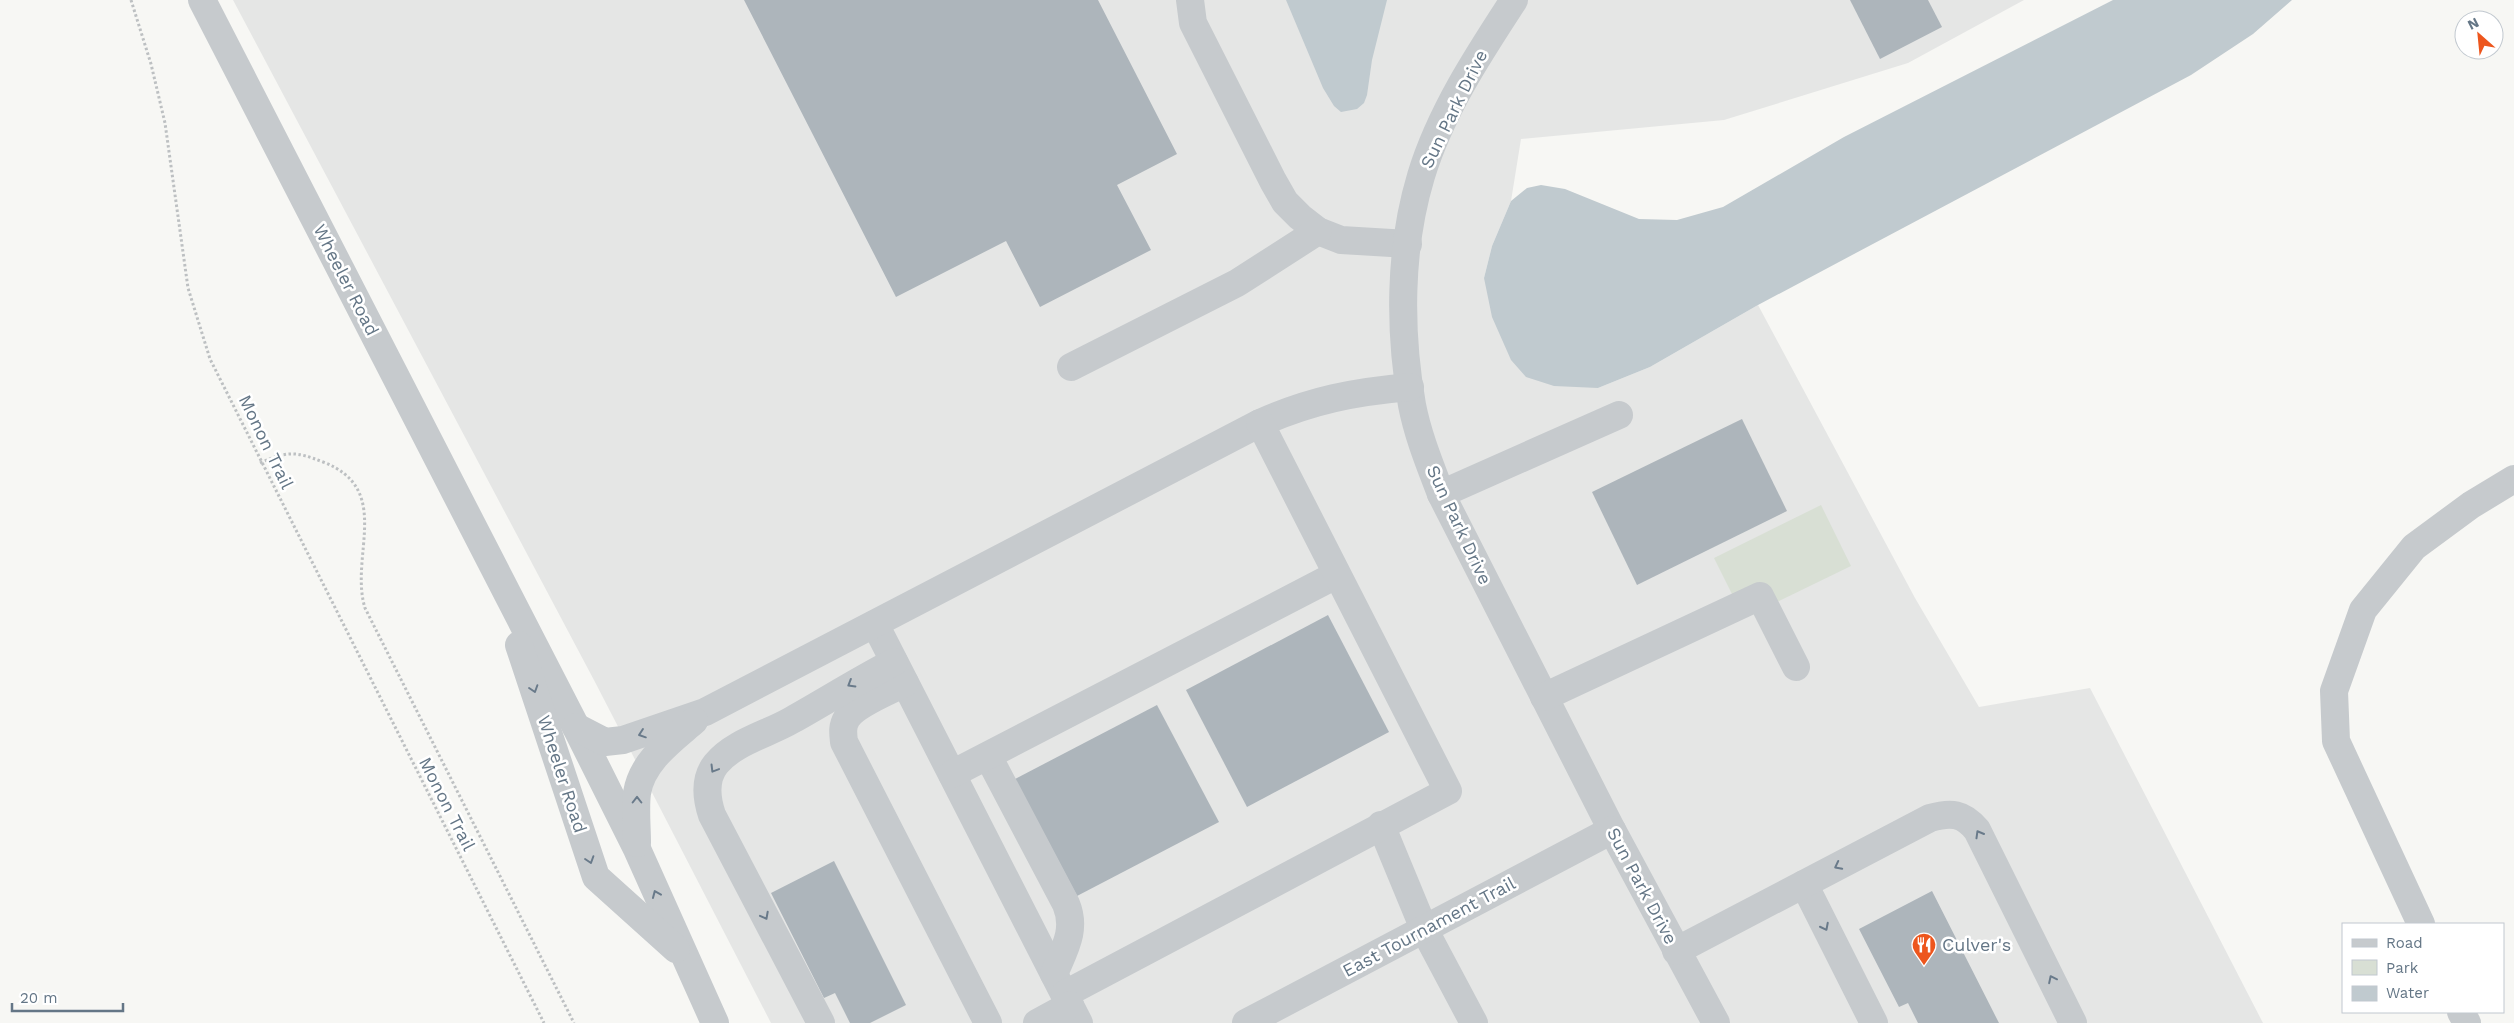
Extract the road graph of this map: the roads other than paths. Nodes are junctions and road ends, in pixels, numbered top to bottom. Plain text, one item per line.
1 (202, 0) edge
2 (1190, 0) edge
3 (1514, 0) edge
4 (1318, 231) junction
5 (1408, 244) junction
6 (1071, 367) dead end
7 (1410, 388) junction
8 (1619, 415) dead end
9 (1260, 423) junction
10 (2514, 479) edge
11 (1441, 494) junction
12 (491, 560) junction
13 (1336, 575) junction
14 (875, 624) junction
15 (1796, 667) dead end
16 (900, 673) junction
17 (1544, 697) junction
18 (705, 712) junction
19 (576, 727) junction
20 (988, 756) junction
21 (952, 774) junction
22 (1382, 825) junction
23 (1612, 830) junction
24 (637, 849) junction
25 (1804, 884) junction
26 (2420, 923) edge
27 (1424, 929) junction
28 (1676, 951) junction
29 (683, 955) junction
30 (1067, 999) edge
31 (1470, 1022) edge
32 (715, 1023) edge
33 (821, 1023) edge
34 (988, 1023) edge
35 (1036, 1023) edge
36 (1246, 1023) edge
37 (1716, 1023) edge
38 (1874, 1023) edge
39 (2074, 1023) edge

1 - 12 street, Wheeler Road
2 - 4 street
3 - 5 street, Sun Park Drive
4 - 5 street
4 - 6 street
5 - 7 street, Sun Park Drive
7 - 9 street
7 - 11 street, Sun Park Drive
8 - 11 street
9 - 13 street
9 - 14 street
10 - 26 street
11 - 17 street, Sun Park Drive
12 - 19 street, Wheeler Road
12 -> 29 street, Wheeler Road
13 - 20 street
13 - 22 street
14 - 16 street
14 - 18 street
15 - 17 street
16 - 21 street
16 -> 33 street
16 - 34 street
17 - 23 street, Sun Park Drive
18 -> 19 street
24 -> 18 street
19 - 24 street, Wheeler Road
20 - 21 street
20 - 30 street
21 - 30 street
22 - 27 street
22 - 30 street
23 - 27 street, East Tournament Trail
23 - 28 street, Sun Park Drive
29 -> 24 street, Wheeler Road
25 - 28 street
25 -> 38 street
39 -> 25 street
27 - 31 street
27 - 36 street, East Tournament Trail
28 - 37 street, Sun Park Drive
29 - 32 street, Wheeler Road
30 - 35 street

